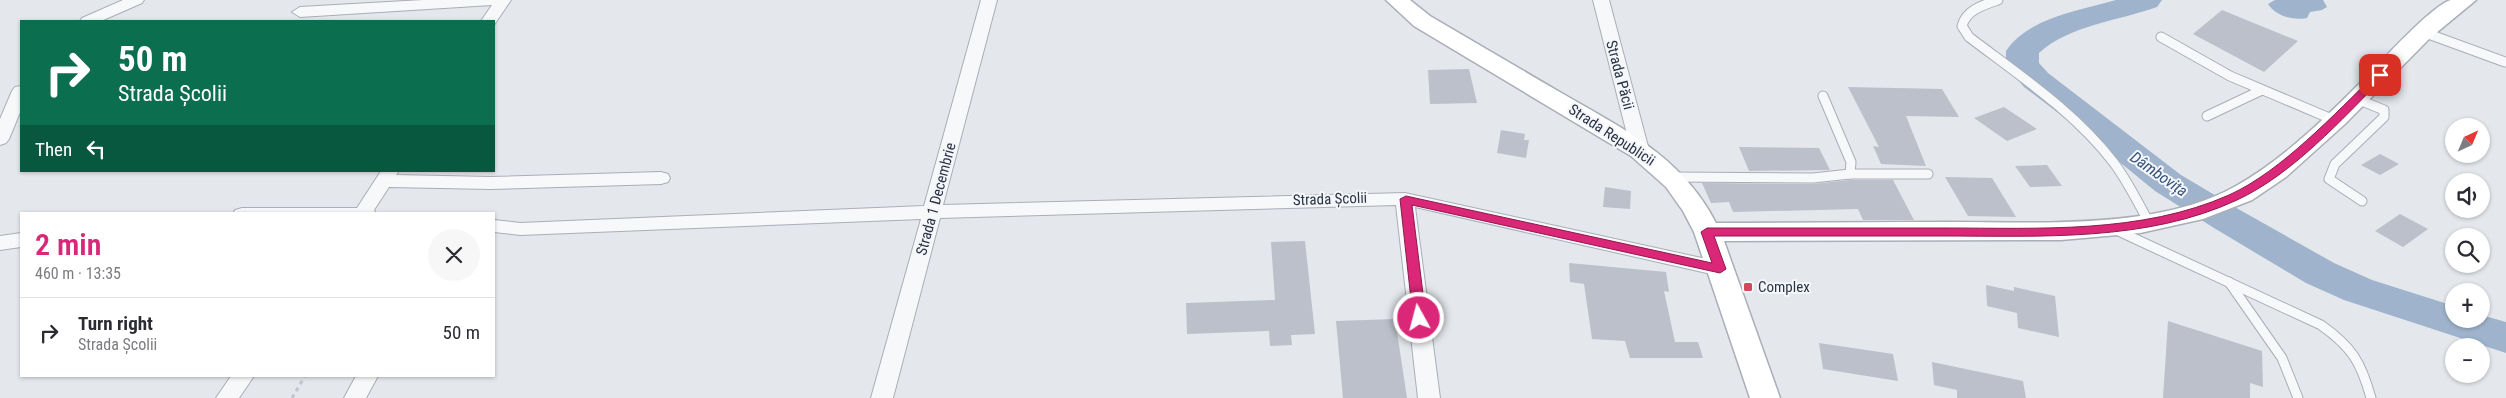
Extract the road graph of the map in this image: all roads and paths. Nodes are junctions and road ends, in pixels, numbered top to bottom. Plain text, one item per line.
1 (136, 0) edge
2 (503, 0) edge
3 (989, 0) edge
4 (1397, 0) edge
5 (1601, 0) edge
6 (1998, 0) edge
7 (2464, 0) edge
8 (349, 4) edge
9 (300, 12) dead end
10 (90, 20) edge
11 (490, 20) edge
12 (2423, 32) junction
13 (2161, 37) dead end
14 (2505, 62) edge
15 (2262, 90) junction
16 (20, 93) edge
17 (1823, 96) dead end
18 (2357, 99) junction
19 (2207, 116) dead end
20 (2334, 120) junction
21 (0, 139) edge
22 (1640, 150) junction
23 (1850, 174) junction
24 (1928, 174) dead end
25 (386, 176) edge
26 (1671, 177) junction
27 (660, 178) dead end
28 (1406, 199) junction
29 (2362, 201) dead end
30 (363, 212) edge
31 (932, 212) junction
32 (2151, 222) junction
33 (495, 226) edge
34 (2112, 228) junction
35 (1707, 232) junction
36 (20, 240) edge
37 (0, 243) edge
38 (1720, 269) junction
39 (2229, 282) junction
40 (242, 377) edge
41 (304, 377) edge
42 (366, 377) edge
43 (227, 398) edge
44 (292, 398) edge
45 (355, 398) edge
46 (882, 398) edge
47 (1429, 398) edge
48 (1765, 398) edge
49 (2298, 398) edge
50 (2371, 398) edge

1 - 10 street
2 - 8 street
2 - 11 street
3 - 31 street, Strada 1 Decembrie
4 - 22 street, Strada Republicii
5 - 22 street, Strada Păcii
6 - 32 lane
7 - 12 street
8 - 9 street
12 - 14 lane
12 - 18 street
13 - 15 lane
15 - 19 lane
15 - 20 lane
16 - 21 street
17 - 23 lane
18 - 20 street
18 - 29 lane
20 - 32 street
22 - 26 street, Strada Republicii
23 - 24 lane
23 - 26 lane
25 - 27 street
25 - 30 street
26 - 35 street, Strada Republicii
28 - 31 street, Strada Școlii
28 - 38 street, Strada Școlii
28 - 47 street
31 - 33 street, Strada Școlii
31 - 46 street, Strada 1 Decembrie
32 - 34 street
34 - 35 street
34 - 39 lane
35 - 38 street, Strada Republicii
36 - 37 street
38 - 48 street, Strada Republicii
39 - 49 lane
39 - 50 lane
40 - 43 street
41 - 44 path
42 - 45 street

